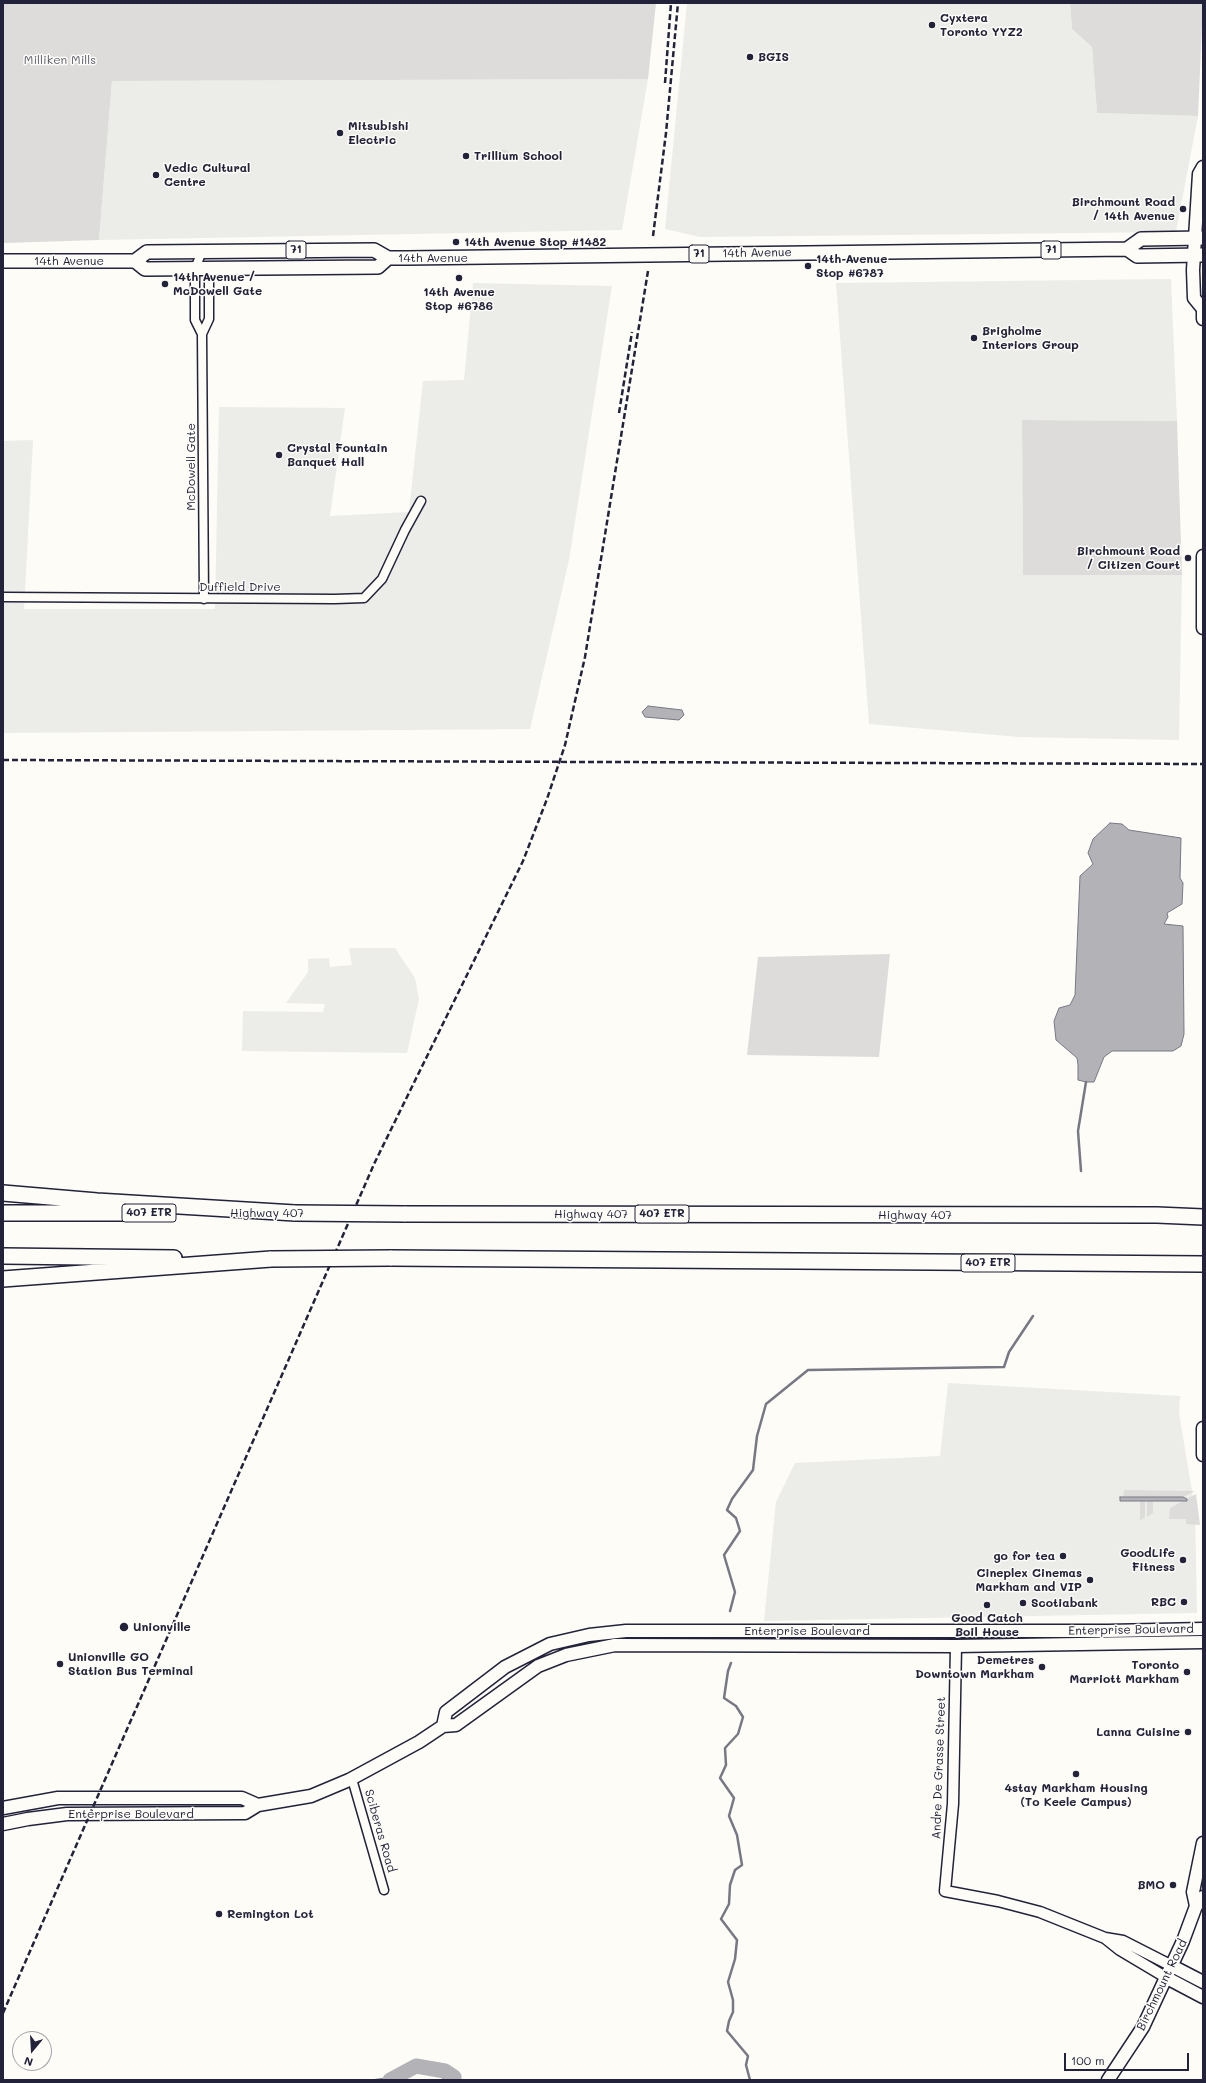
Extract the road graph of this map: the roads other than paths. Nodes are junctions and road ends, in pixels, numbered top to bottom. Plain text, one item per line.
1 (1203, 167) edge
2 (1198, 238) edge
3 (1127, 249) junction
4 (202, 251) junction
5 (1198, 255) edge
6 (388, 258) junction
7 (3, 261) edge
8 (135, 261) junction
9 (195, 269) junction
10 (209, 269) junction
11 (1203, 309) edge
12 (1203, 319) edge
13 (202, 334) junction
14 (421, 501) dead end
15 (1203, 556) edge
16 (1203, 588) edge
17 (3, 597) edge
18 (204, 599) junction
19 (1203, 628) edge
20 (3, 1193) edge
21 (3, 1213) edge
22 (295, 1213) junction
23 (1203, 1213) edge
24 (1157, 1215) junction
25 (1203, 1217) edge
26 (3, 1256) edge
27 (271, 1259) junction
28 (1154, 1264) junction
29 (1203, 1264) edge
30 (1203, 1269) edge
31 (3, 1279) edge
32 (1203, 1428) edge
33 (1203, 1455) edge
34 (1203, 1629) edge
35 (955, 1631) junction
36 (1203, 1642) edge
37 (956, 1646) junction
38 (443, 1726) junction
39 (352, 1779) junction
40 (258, 1804) junction
41 (3, 1808) edge
42 (3, 1824) edge
43 (1203, 1843) edge
44 (384, 1890) dead end
45 (1200, 1901) edge
46 (1105, 1938) junction
47 (1172, 1966) junction
48 (1166, 1978) junction
49 (1203, 1982) edge
50 (1203, 1997) edge
51 (1108, 2080) edge

1 - 2 main road
2 - 3 main road, 14th Avenue / 71
2 - 5 main road
3 - 5 main road, 14th Avenue / 71
3 - 6 main road, 14th Avenue / 71
4 - 6 main road, 14th Avenue / 71
4 - 8 main road, 14th Avenue / 71
4 - 9 street, McDowell Gate
5 - 11 main road
6 - 10 main road, 14th Avenue / 71
7 - 8 main road, 14th Avenue / 71
8 - 9 main road, 14th Avenue / 71
9 - 10 main road, 14th Avenue / 71
9 - 13 street, McDowell Gate
10 - 13 street, McDowell Gate
11 - 12 main road
13 - 18 street, McDowell Gate
14 - 18 street, Duffield Drive
15 - 16 main road
16 - 19 main road
17 - 18 street, Duffield Drive
20 - 22 highway
21 - 22 highway, Highway 407 / 407 ETR
22 - 24 highway, Highway 407 / 407 ETR, bridge
23 - 24 highway
24 - 25 highway, Highway 407 / 407 ETR
26 - 27 highway, 407 ETR
27 - 28 highway, 407 ETR, bridge
27 - 31 highway
28 - 29 highway, 407 ETR
28 - 30 highway
32 - 33 main road
34 - 35 main road, Enterprise Boulevard
35 - 37 street
35 - 38 main road, Enterprise Boulevard
36 - 37 main road, Enterprise Boulevard
37 - 38 main road, Enterprise Boulevard
37 - 46 street, Andre De Grasse Street
38 - 39 main road, Enterprise Boulevard
39 - 40 main road, Enterprise Boulevard
39 - 44 street, Sciberas Road
40 - 41 main road, Enterprise Boulevard
40 - 42 main road, Enterprise Boulevard
43 - 45 main road, Birchmount Road
45 - 47 main road, Birchmount Road
46 - 47 street
46 - 48 street
47 - 48 main road, Birchmount Road
47 - 49 main road
48 - 50 main road
48 - 51 main road, Birchmount Road

